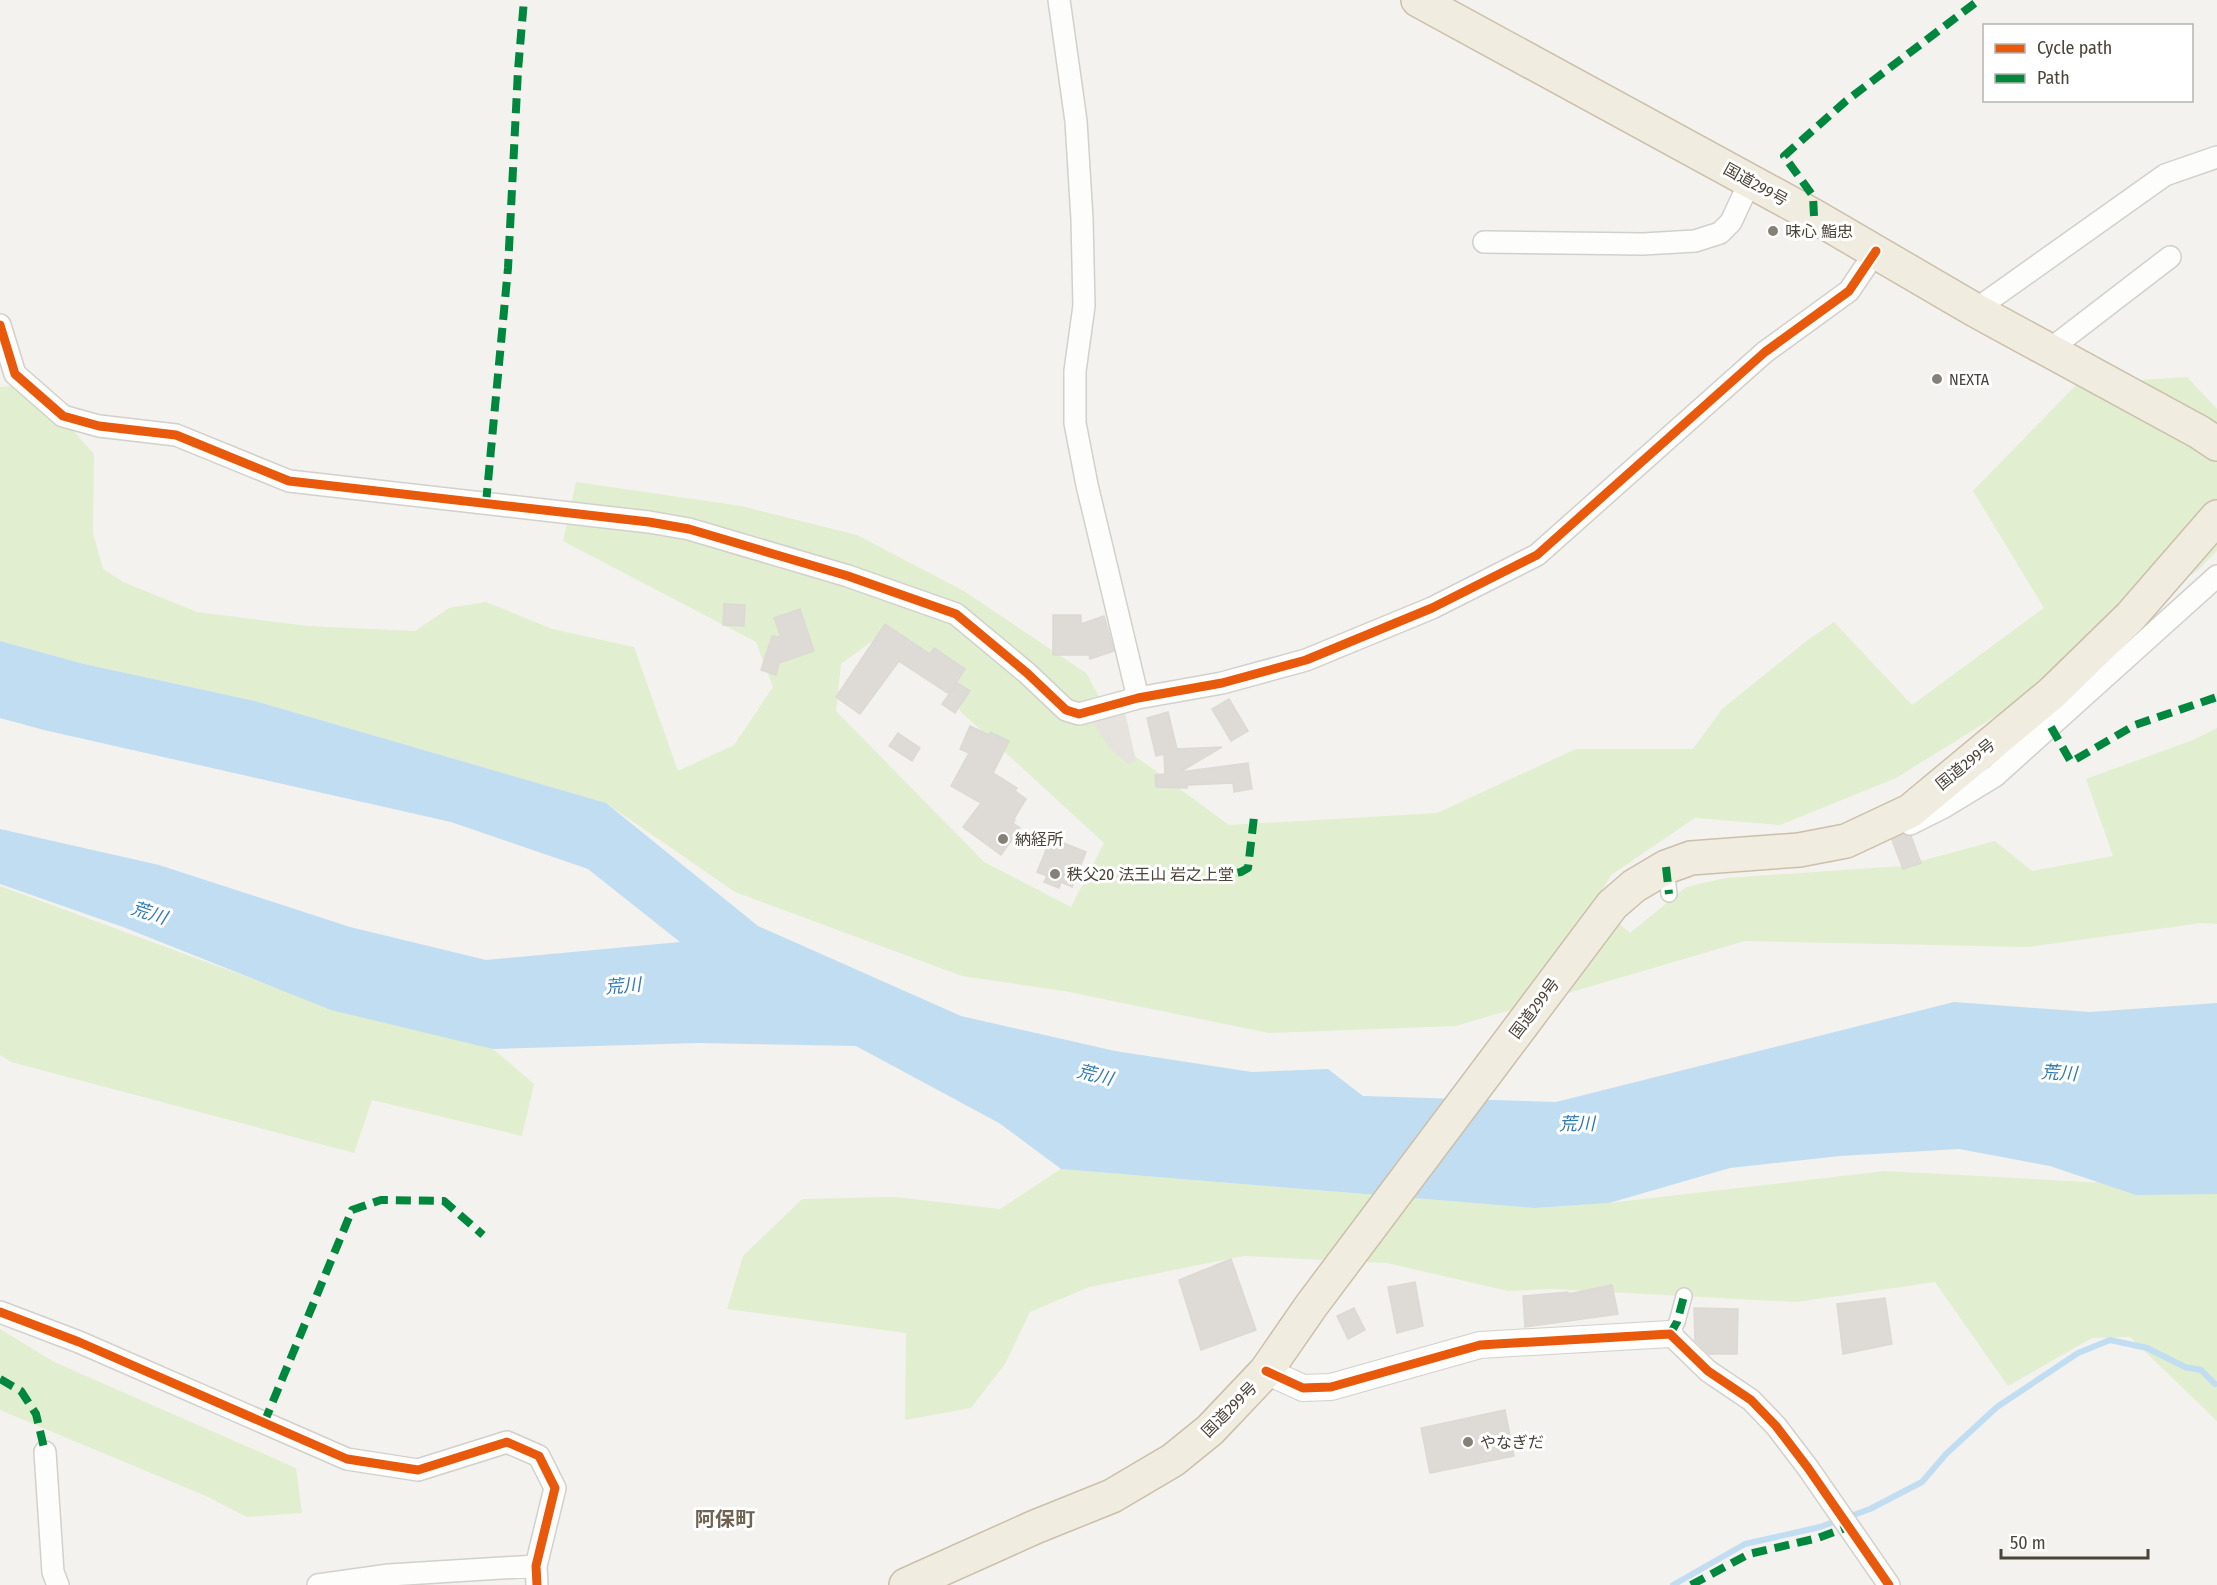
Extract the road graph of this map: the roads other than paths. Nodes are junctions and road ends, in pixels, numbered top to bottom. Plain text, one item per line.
1 (1059, 0) edge
2 (1418, 0) edge
3 (2217, 157) edge
4 (1750, 182) junction
5 (1484, 242) dead end
6 (1876, 251) junction
7 (2170, 257) dead end
8 (1975, 310) junction
9 (0, 325) edge
10 (2049, 350) junction
11 (2217, 444) edge
12 (2217, 517) edge
13 (2217, 576) edge
14 (1138, 698) junction
15 (1846, 841) junction
16 (1684, 1296) dead end
17 (0, 1312) edge
18 (1670, 1334) junction
19 (1266, 1371) junction
20 (45, 1452) dead end
21 (536, 1575) edge
22 (58, 1585) edge
23 (318, 1585) edge
24 (906, 1585) edge
25 (1889, 1585) edge

1 - 14 street
2 - 4 highway, 国道299号
3 - 8 street
4 - 5 street
4 - 6 highway, 国道299号
6 - 8 highway, 国道299号
6 - 14 street
7 - 10 street
8 - 10 highway, 国道299号
9 - 14 street
10 - 11 highway, 国道299号
12 - 15 highway, 国道299号
13 - 15 street
15 - 19 highway, 国道299号
16 - 18 street
17 - 21 street
18 - 19 street
18 - 25 street
19 - 24 highway, 国道299号
20 - 22 street
21 - 23 street

